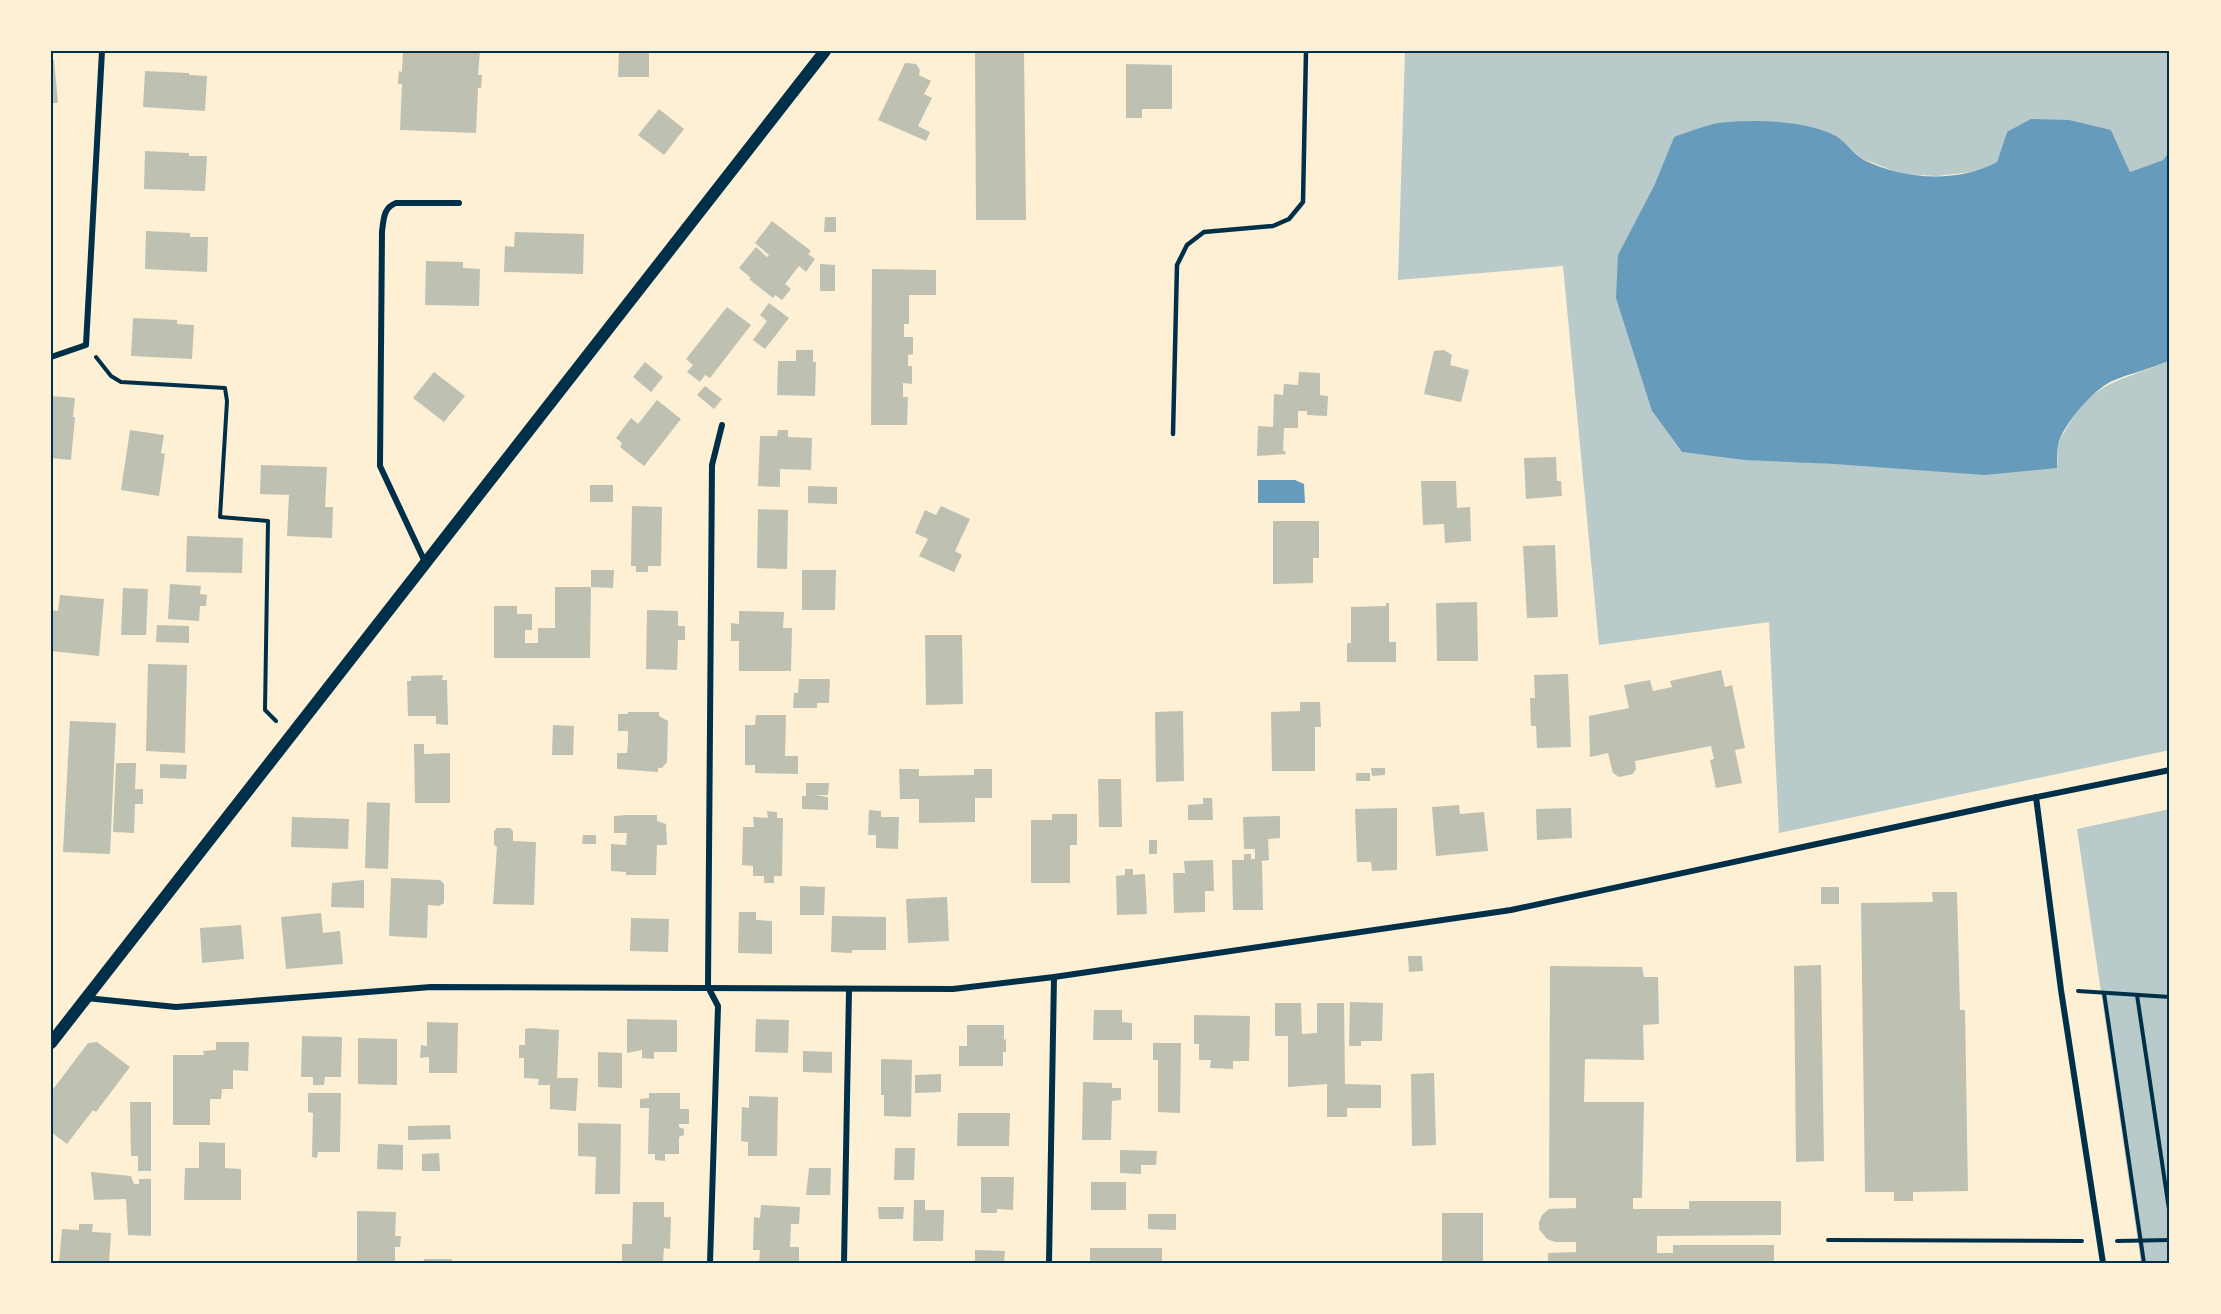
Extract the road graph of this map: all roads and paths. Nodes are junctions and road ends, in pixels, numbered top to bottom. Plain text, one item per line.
1 (102, 51) edge
2 (825, 51) edge
3 (1306, 51) edge
4 (459, 203) dead end
5 (86, 345) junction
6 (51, 357) edge
7 (722, 425) dead end
8 (1173, 434) dead end
9 (425, 562) junction
10 (290, 735) junction
11 (2170, 770) edge
12 (2037, 797) junction
13 (1054, 977) junction
14 (708, 987) junction
15 (849, 990) junction
16 (2061, 990) junction
17 (2104, 993) junction
18 (2137, 995) junction
19 (2170, 997) edge
20 (85, 998) junction
21 (51, 1043) edge
22 (2170, 1216) edge
23 (1828, 1240) dead end
24 (2141, 1240) junction
25 (2170, 1240) edge
26 (2100, 1241) junction
27 (710, 1263) edge
28 (844, 1263) edge
29 (1049, 1263) edge
30 (2103, 1263) edge
31 (2144, 1263) edge

1 - 5 street
2 - 9 main road
3 - 8 lane
4 - 9 street
5 - 6 street
5 - 10 path
7 - 14 street
9 - 10 main road
10 - 20 main road
11 - 12 street
12 - 13 street
12 - 16 street
13 - 15 street
13 - 29 street
14 - 15 street
14 - 20 street
14 - 27 street
15 - 28 street
16 - 17 path
16 - 26 street
17 - 18 path
17 - 24 path
18 - 19 path
18 - 22 path
20 - 21 main road
23 - 26 path
24 - 25 path
24 - 26 path
24 - 31 path
26 - 30 street

